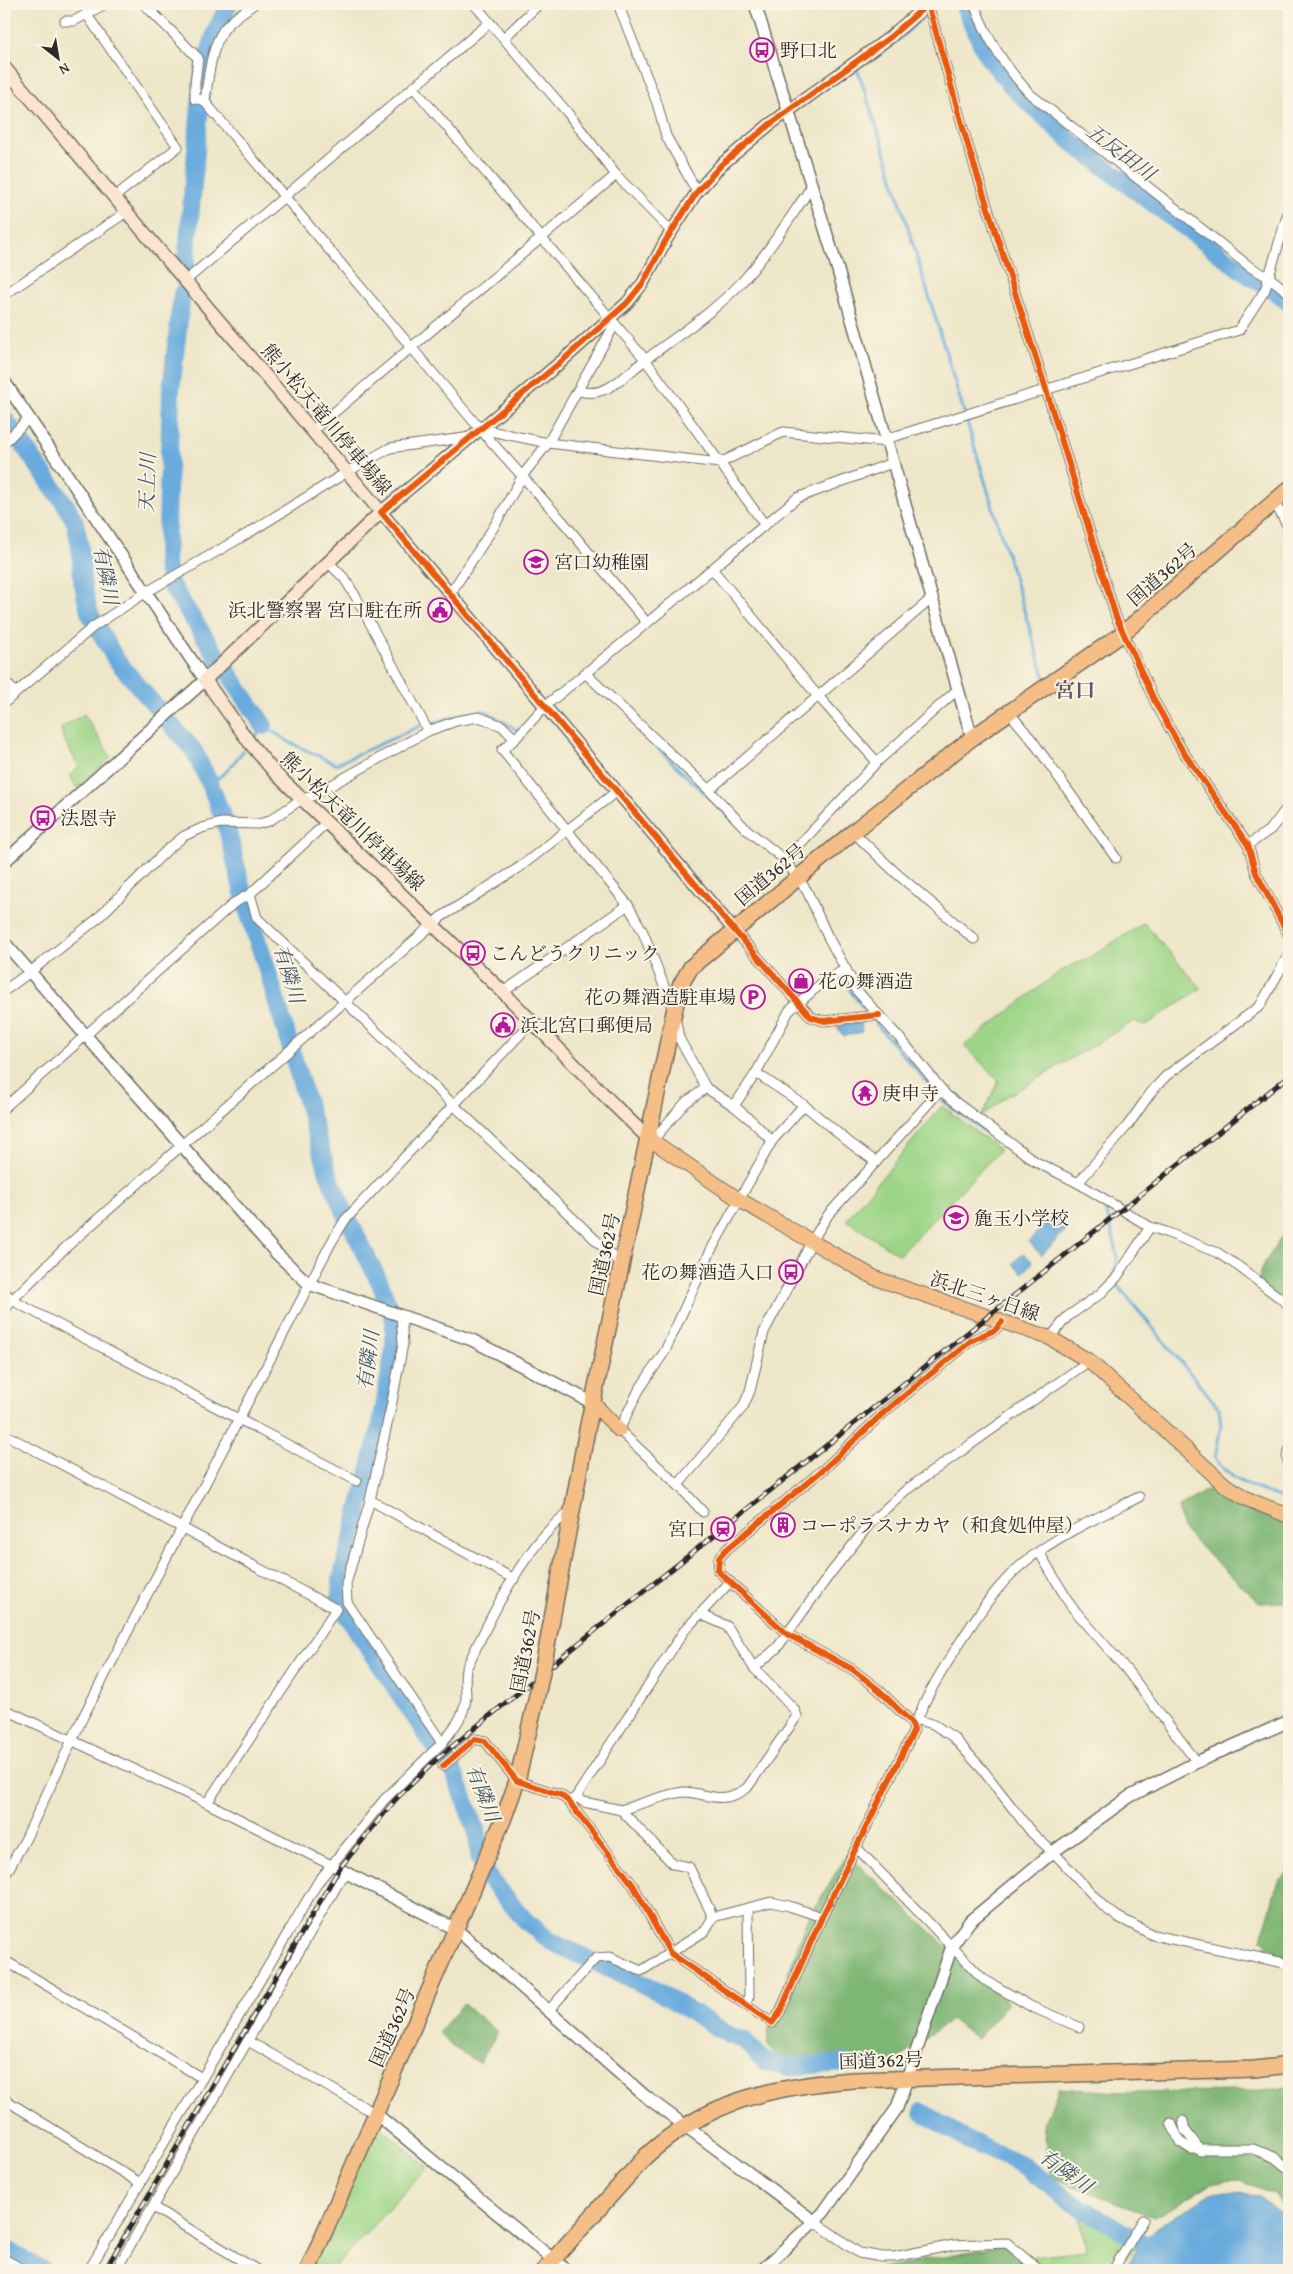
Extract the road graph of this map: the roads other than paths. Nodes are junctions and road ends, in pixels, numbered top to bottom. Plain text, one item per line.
1 (105, 4) edge
2 (144, 4) edge
3 (254, 4) edge
4 (474, 4) edge
5 (539, 4) edge
6 (618, 4) edge
7 (755, 4) edge
8 (974, 4) edge
9 (929, 9) edge
10 (87, 15) junction
11 (65, 21) dead end
12 (489, 23) junction
13 (504, 38) junction
14 (4, 67) edge
15 (413, 87) junction
16 (202, 100) junction
17 (788, 112) junction
18 (616, 174) junction
19 (812, 186) junction
20 (697, 192) junction
21 (285, 196) junction
22 (113, 198) junction
23 (1289, 209) edge
24 (125, 213) junction
25 (672, 232) junction
26 (541, 238) junction
27 (1270, 278) junction
28 (184, 282) junction
29 (1289, 293) edge
30 (4, 295) edge
31 (613, 322) junction
32 (411, 347) junction
33 (646, 360) junction
34 (4, 381) edge
35 (1046, 389) junction
36 (579, 391) junction
37 (25, 422) junction
38 (312, 431) junction
39 (476, 433) junction
40 (886, 441) junction
41 (4, 443) edge
42 (548, 443) junction
43 (720, 463) junction
44 (892, 463) junction
45 (347, 472) junction
46 (523, 476) junction
47 (1289, 489) edge
48 (1274, 502) junction
49 (381, 512) junction
50 (765, 524) junction
51 (1289, 528) edge
52 (329, 563) junction
53 (713, 570) junction
54 (145, 593) junction
55 (450, 594) junction
56 (931, 600) junction
57 (647, 623) junction
58 (1122, 634) junction
59 (585, 673) junction
60 (4, 680) edge
61 (205, 680) junction
62 (957, 690) junction
63 (15, 693) junction
64 (817, 695) junction
65 (4, 703) edge
66 (545, 706) junction
67 (1008, 711) junction
68 (428, 731) junction
69 (972, 738) junction
70 (516, 739) junction
71 (877, 762) junction
72 (709, 790) junction
73 (617, 791) junction
74 (302, 799) junction
75 (1289, 805) edge
76 (326, 823) junction
77 (567, 832) junction
78 (853, 832) junction
79 (1248, 845) junction
80 (1116, 858) dead end
81 (785, 860) junction
82 (4, 862) edge
83 (798, 877) junction
84 (249, 894) junction
85 (628, 906) junction
86 (433, 926) junction
87 (734, 930) junction
88 (1289, 936) edge
89 (974, 939) dead end
90 (4, 942) edge
91 (1289, 954) edge
92 (846, 969) junction
93 (30, 972) junction
94 (4, 991) edge
95 (503, 992) junction
96 (344, 1003) junction
97 (798, 1003) junction
98 (674, 1012) junction
99 (879, 1014) junction
100 (532, 1022) junction
101 (87, 1036) junction
102 (756, 1073) junction
103 (706, 1088) junction
104 (940, 1093) junction
105 (804, 1105) junction
106 (453, 1106) junction
107 (734, 1106) junction
108 (4, 1108) edge
109 (650, 1139) junction
110 (772, 1141) junction
111 (182, 1144) junction
112 (876, 1162) junction
113 (1078, 1183) junction
114 (738, 1199) junction
115 (1150, 1228) junction
116 (812, 1241) junction
117 (622, 1264) junction
118 (309, 1284) junction
119 (4, 1291) edge
120 (12, 1300) junction
121 (1289, 1305) edge
122 (4, 1311) edge
123 (396, 1315) junction
124 (1002, 1322) junction
125 (1050, 1338) junction
126 (1089, 1362) junction
127 (592, 1404) junction
128 (239, 1419) junction
129 (619, 1430) junction
130 (4, 1434) edge
131 (1289, 1450) edge
132 (1289, 1465) edge
133 (357, 1481) dead end
134 (678, 1485) junction
135 (1139, 1497) dead end
136 (370, 1500) junction
137 (572, 1510) junction
138 (703, 1512) dead end
139 (1289, 1516) edge
140 (182, 1528) junction
141 (1039, 1552) junction
142 (514, 1579) junction
143 (730, 1582) junction
144 (340, 1606) junction
145 (700, 1614) junction
146 (787, 1634) junction
147 (754, 1668) junction
148 (4, 1709) edge
149 (914, 1721) junction
150 (1289, 1722) edge
151 (72, 1741) junction
152 (442, 1743) junction
153 (1197, 1762) junction
154 (443, 1766) dead end
155 (517, 1781) junction
156 (573, 1799) junction
157 (208, 1803) junction
158 (621, 1810) junction
159 (857, 1848) junction
160 (1053, 1852) junction
161 (339, 1869) junction
162 (4, 1877) edge
163 (748, 1908) junction
164 (713, 1917) junction
165 (822, 1917) junction
166 (457, 1930) junction
167 (952, 1946) junction
168 (670, 1953) junction
169 (4, 1960) edge
170 (1289, 1964) edge
171 (745, 2005) junction
172 (548, 2011) junction
173 (1079, 2027) dead end
174 (248, 2041) junction
175 (1289, 2066) edge
176 (202, 2078) junction
177 (906, 2080) junction
178 (4, 2099) edge
179 (376, 2114) junction
180 (1183, 2121) dead end
181 (1171, 2123) dead end
182 (685, 2126) junction
183 (1201, 2151) junction
184 (1289, 2169) edge
185 (140, 2183) junction
186 (153, 2207) junction
187 (1143, 2220) dead end
188 (815, 2222) junction
189 (4, 2259) edge
190 (549, 2265) edge
191 (1115, 2268) edge
192 (24, 2270) edge
193 (89, 2270) edge
194 (116, 2270) edge
195 (257, 2270) edge
196 (308, 2270) edge
197 (566, 2270) edge
198 (762, 2270) edge
199 (1039, 2270) edge

1 - 10 street
2 - 16 street
3 - 16 street
4 - 12 street
5 - 13 street
6 - 20 street
7 - 17 street
8 - 27 street
9 - 17 street
9 - 35 street
10 - 11 street
10 - 22 street
12 - 13 street
12 - 15 street
13 - 18 street
14 - 22 main road, 熊小松天竜川停車場線
15 - 21 street
15 - 26 street
16 - 21 street
17 - 19 street
17 - 20 street
18 - 25 street
18 - 26 street
19 - 33 street
19 - 40 street
20 - 25 street
21 - 28 street
21 - 32 street
22 - 24 main road, 熊小松天竜川停車場線
23 - 27 street
24 - 28 main road, 熊小松天竜川停車場線
24 - 30 street
25 - 31 street
26 - 31 street
26 - 32 street
27 - 29 street
27 - 35 street
28 - 38 main road, 熊小松天竜川停車場線
31 - 33 street
31 - 36 street
31 - 39 street
32 - 38 street
32 - 39 street
33 - 36 street
33 - 43 street
34 - 37 street
35 - 40 street
35 - 58 street
36 - 42 street
37 - 41 street
37 - 54 street
38 - 45 main road, 熊小松天竜川停車場線
39 - 42 street
39 - 45 street
39 - 46 street
39 - 49 street
40 - 43 street
40 - 44 street
42 - 43 street
42 - 46 street
43 - 50 street
44 - 50 street
44 - 56 street
45 - 49 main road, 熊小松天竜川停車場線
45 - 54 street
46 - 55 street
46 - 57 street
47 - 48 highway, 国道362号
48 - 51 street
48 - 58 highway, 国道362号
49 - 52 main road, 熊小松天竜川停車場線
49 - 55 street
50 - 53 street
52 - 61 main road, 熊小松天竜川停車場線
52 - 68 street
53 - 57 street
53 - 64 street
54 - 61 street
54 - 63 street
55 - 66 street
56 - 62 street
56 - 64 street
57 - 59 street
58 - 67 highway, 国道362号
58 - 79 street
59 - 66 street
59 - 72 street
60 - 63 street
61 - 74 main road, 熊小松天竜川停車場線
61 - 82 street
62 - 69 street
62 - 71 street
63 - 65 street
64 - 71 street
64 - 72 street
66 - 70 street
66 - 73 street
67 - 69 highway, 国道362号
67 - 80 street
68 - 70 street
68 - 74 street
69 - 78 highway, 国道362号
70 - 77 street
71 - 81 street
72 - 81 street
73 - 77 street
73 - 87 street
74 - 76 main road, 熊小松天竜川停車場線
74 - 93 street
75 - 79 street
76 - 84 street
76 - 86 main road, 熊小松天竜川停車場線
77 - 85 street
77 - 86 street
78 - 83 highway, 国道362号
78 - 89 street
79 - 88 street
81 - 83 street
83 - 87 highway, 国道362号
83 - 92 street
84 - 96 street
84 - 101 street
85 - 95 street
85 - 98 street
86 - 95 main road, 熊小松天竜川停車場線
86 - 96 street
87 - 97 street
87 - 98 highway, 国道362号
90 - 93 street
91 - 113 street
92 - 97 street
92 - 99 street
93 - 94 street
93 - 101 street
95 - 100 main road, 熊小松天竜川停車場線
96 - 106 street
96 - 111 street
97 - 99 street
97 - 102 street
98 - 103 street
98 - 109 highway, 国道362号
99 - 104 street
100 - 106 street
100 - 109 main road, 熊小松天竜川停車場線
101 - 108 street
101 - 111 street
102 - 105 street
102 - 107 street
103 - 107 street
103 - 109 street
104 - 112 street
104 - 113 street
105 - 110 street
105 - 112 street
106 - 117 street
106 - 118 street
107 - 110 street
109 - 114 main road, 浜北三ヶ日線
109 - 117 highway, 国道362号
110 - 114 street
111 - 118 street
111 - 120 street
112 - 116 street
113 - 115 street
114 - 116 main road, 浜北三ヶ日線
114 - 129 street
115 - 121 street
115 - 125 street
116 - 124 main road, 浜北三ヶ日線
116 - 134 street
117 - 127 highway, 国道362号
118 - 123 street
118 - 128 street
119 - 120 street
120 - 122 street
120 - 128 street
123 - 127 street
123 - 136 street
124 - 125 main road, 浜北三ヶ日線
124 - 143 street
125 - 126 main road, 浜北三ヶ日線
126 - 139 main road, 浜北三ヶ日線
126 - 146 street
127 - 129 main road
127 - 137 highway, 国道362号
128 - 133 street
128 - 140 street
129 - 134 street
130 - 140 street
131 - 132 street
134 - 138 street
135 - 141 street
136 - 142 street
136 - 144 street
137 - 142 street
137 - 155 highway, 国道362号, bridge
140 - 144 street
140 - 151 street
141 - 149 street
141 - 153 street
142 - 152 street
143 - 145 street
143 - 146 street
144 - 152 street
144 - 157 street
145 - 147 street
145 - 156 street
146 - 147 street
146 - 149 street
147 - 158 street
148 - 151 street
149 - 159 street
149 - 160 street
150 - 153 street
151 - 157 street
151 - 162 street
152 - 161 street
153 - 160 street
154 - 155 street
155 - 156 street
155 - 166 highway, 国道362号
156 - 158 street
156 - 168 street
157 - 161 street
158 - 164 street
159 - 165 street
159 - 167 street
160 - 167 street
160 - 170 street
161 - 166 street
161 - 174 street
161 - 176 street
163 - 164 street
163 - 165 street
163 - 171 street
164 - 168 street
165 - 171 street
166 - 172 street
166 - 179 highway, 国道362号
167 - 173 street
167 - 177 street
168 - 171 street
168 - 172 street
169 - 176 street
172 - 182 street
174 - 179 street
174 - 186 street
175 - 177 highway, 国道362号
176 - 185 street
177 - 182 highway, 国道362号
177 - 188 street
178 - 185 street
179 - 190 street
179 - 196 highway, 国道362号
180 - 183 street
181 - 183 street
182 - 188 street
182 - 190 highway, 国道362号
183 - 184 street
185 - 193 street
186 - 194 street
186 - 195 street
187 - 191 street
188 - 198 street
188 - 199 street
189 - 192 street
190 - 197 street

